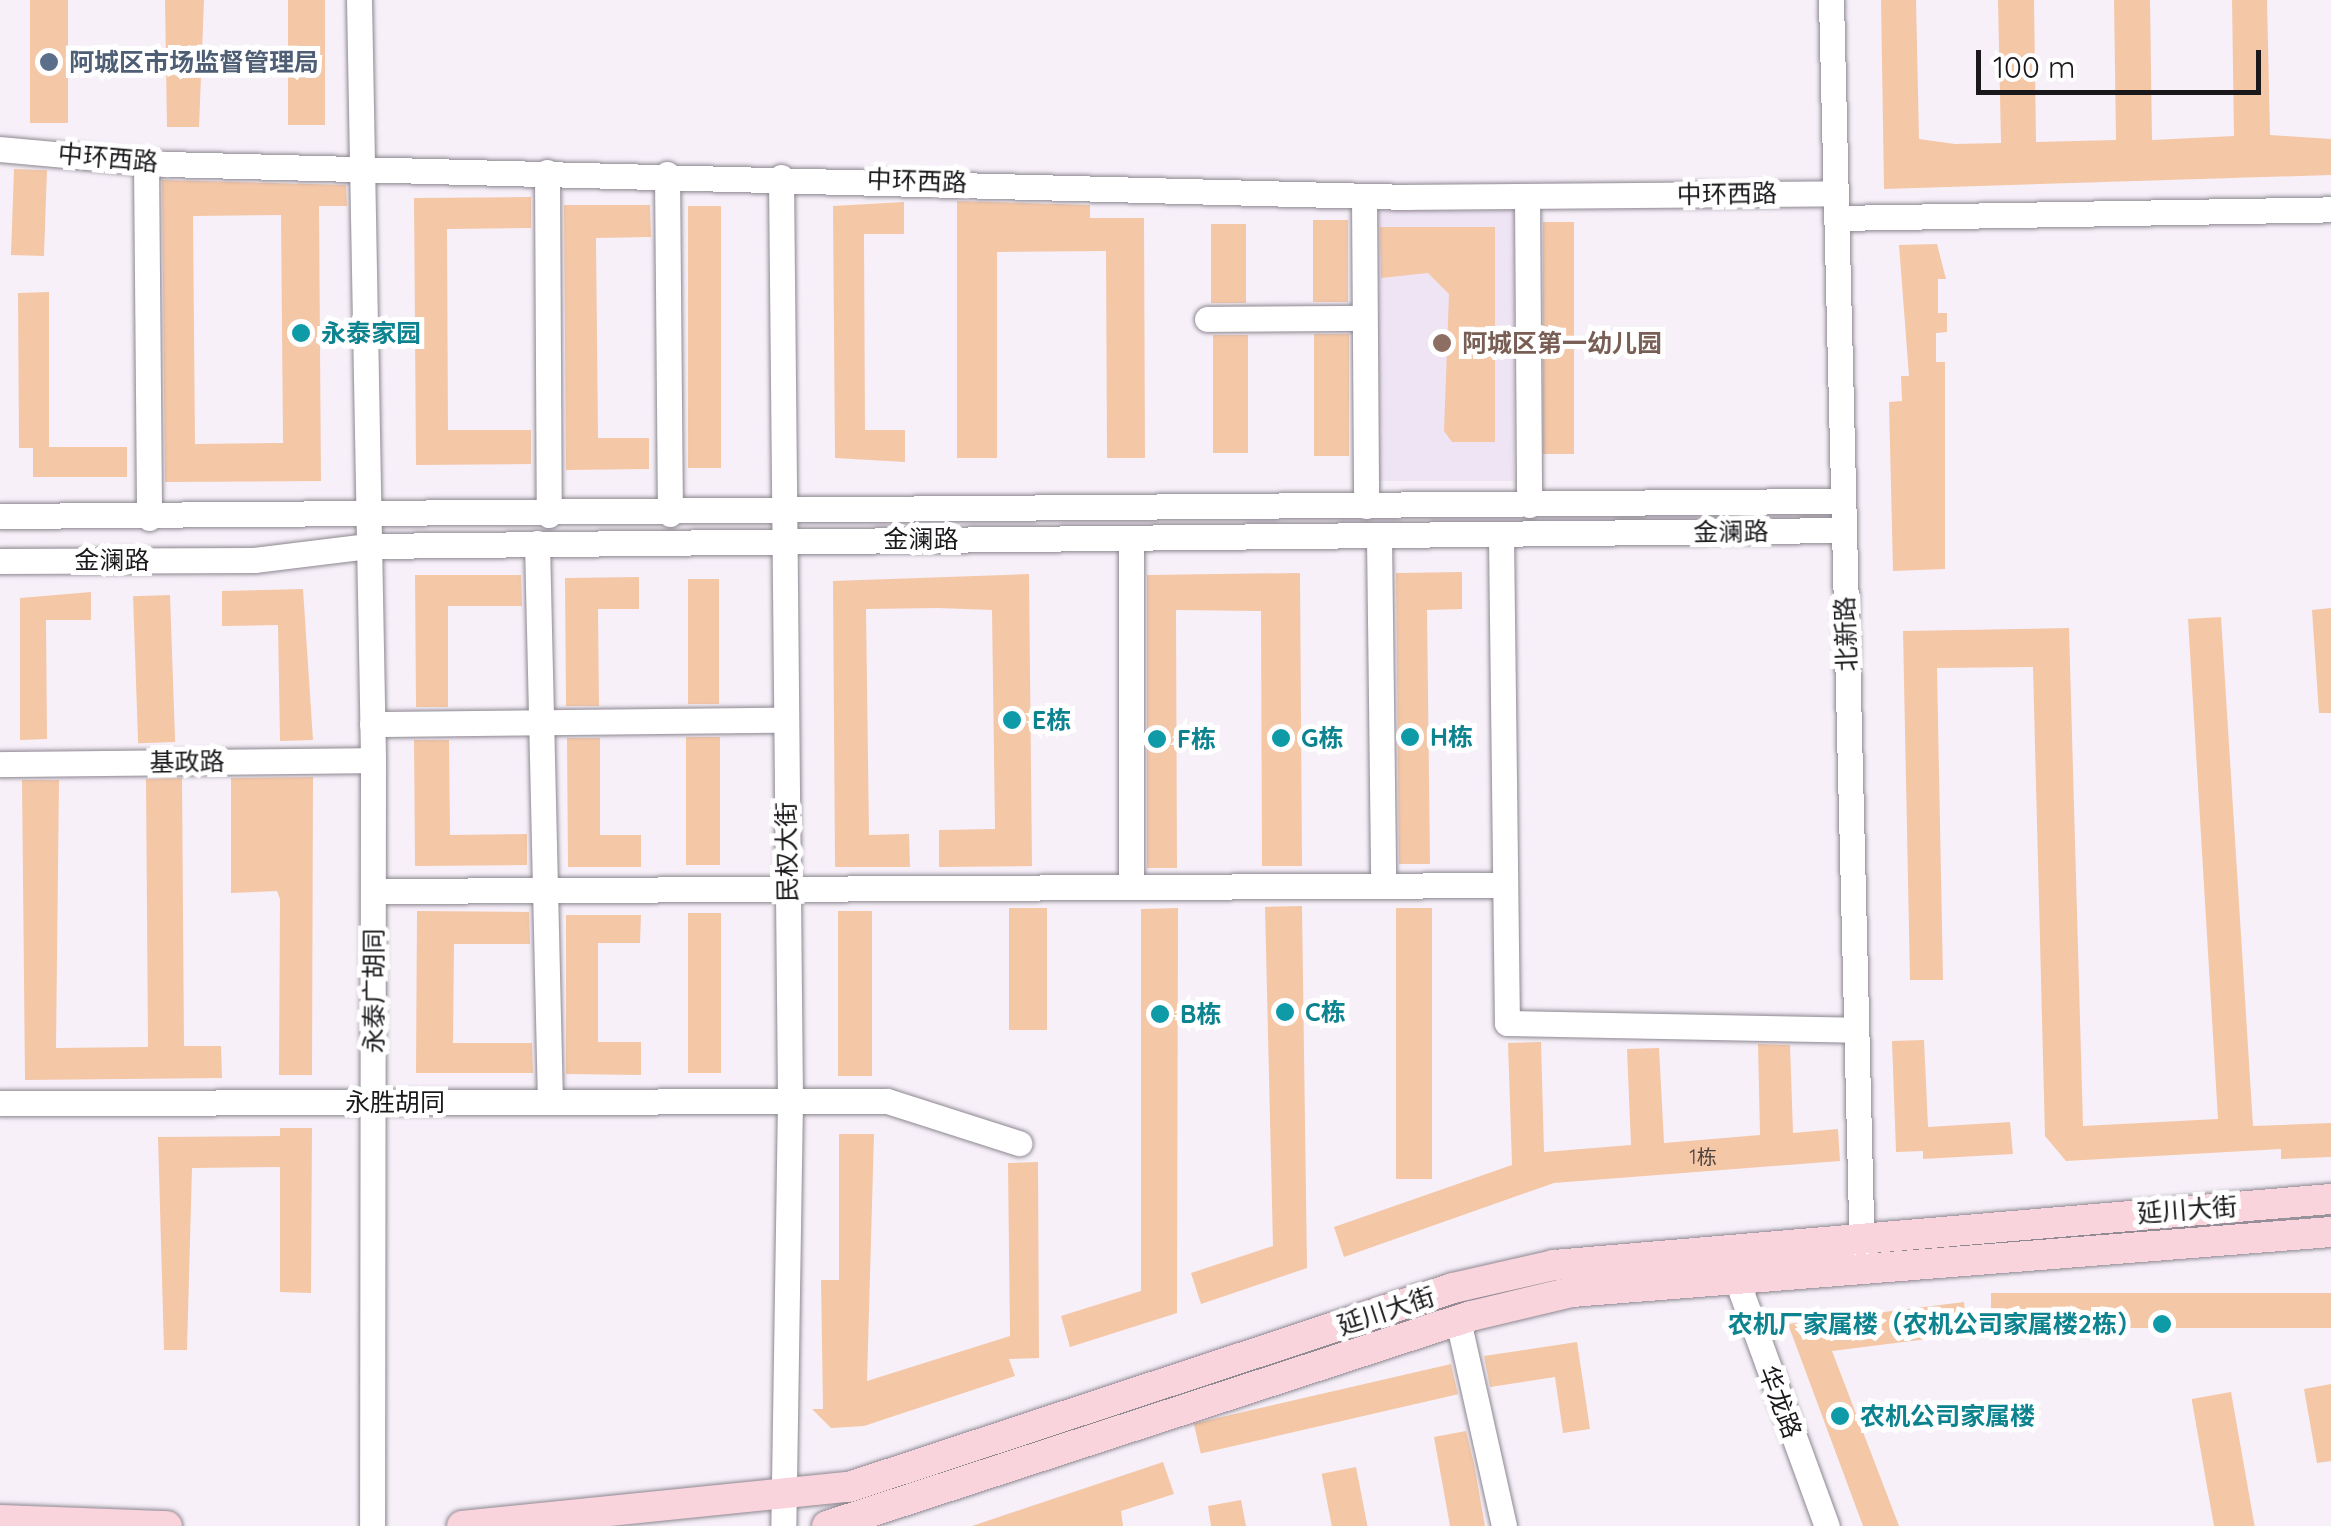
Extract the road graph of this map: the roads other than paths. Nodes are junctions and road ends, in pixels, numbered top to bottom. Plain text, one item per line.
1 (359, 0) edge
2 (1830, 0) edge
3 (0, 149) edge
4 (146, 162) junction
5 (364, 168) junction
6 (547, 172) junction
7 (667, 174) junction
8 (781, 177) junction
9 (1364, 196) junction
10 (1527, 196) junction
11 (1835, 205) junction
12 (2331, 209) edge
13 (1364, 318) junction
14 (1207, 319) dead end
15 (1842, 501) junction
16 (1530, 505) junction
17 (1366, 506) junction
18 (783, 512) junction
19 (670, 514) junction
20 (549, 515) junction
21 (0, 516) edge
22 (367, 517) junction
23 (149, 518) junction
24 (1843, 530) junction
25 (1501, 536) junction
26 (1380, 537) junction
27 (1131, 538) junction
28 (783, 539) junction
29 (537, 543) junction
30 (368, 546) junction
31 (0, 561) edge
32 (786, 720) junction
33 (538, 722) junction
34 (372, 724) junction
35 (373, 760) junction
36 (0, 764) edge
37 (1506, 885) junction
38 (1383, 886) junction
39 (1131, 887) junction
40 (788, 889) junction
41 (373, 890) junction
42 (547, 890) junction
43 (1856, 1030) junction
44 (374, 1102) junction
45 (550, 1102) junction
46 (790, 1102) junction
47 (0, 1103) edge
48 (1019, 1143) dead end
49 (2331, 1199) edge
50 (2331, 1232) edge
51 (1862, 1235) junction
52 (1862, 1268) junction
53 (1736, 1278) junction
54 (1458, 1320) junction
55 (784, 1513) edge
56 (0, 1520) edge
57 (168, 1526) edge
58 (372, 1526) edge
59 (462, 1526) edge
60 (827, 1526) edge
61 (1504, 1526) edge
62 (1827, 1526) edge

1 - 5 street, 永泰广胡同
2 - 11 street, 北新路
3 - 4 street, 中环西路
4 - 5 street, 中环西路
4 - 23 street
5 - 6 street, 中环西路
5 - 22 street, 永泰广胡同
6 - 7 street, 中环西路
6 - 20 street
7 - 8 street, 中环西路
7 - 19 street
8 - 9 street, 中环西路
8 - 18 street, 民权大街
9 - 10 street, 中环西路
9 - 13 street
10 - 11 street, 中环西路
10 - 16 street
11 - 12 street, 中环西路
11 - 15 street, 北新路
13 - 14 street
13 - 17 street
15 - 16 street, 金澜路
15 - 24 street, 北新路
16 - 17 street, 金澜路
17 - 18 street, 金澜路
18 - 19 street, 金澜路
18 - 28 street, 民权大街
19 - 20 street, 金澜路
20 - 22 street, 金澜路
21 - 23 street, 金澜路
22 - 23 street, 金澜路
22 - 30 street, 永泰广胡同
24 - 25 street, 金澜路
24 - 43 street, 北新路
25 - 26 street, 金澜路
25 - 37 street
26 - 27 street, 金澜路
26 - 38 street
27 - 28 street, 金澜路
27 - 39 street
28 - 29 street, 金澜路
28 - 32 street, 民权大街
29 - 30 street, 金澜路
29 - 33 street
30 - 31 street, 金澜路
30 - 34 street, 永泰广胡同
32 - 33 street
32 - 40 street, 民权大街
33 - 34 street
33 - 42 street
34 - 35 street, 永泰广胡同
35 - 36 street, 基政路
35 - 41 street, 永泰广胡同
37 - 38 street
37 - 43 street
38 - 39 street
39 - 40 street
40 - 42 street
40 - 46 street, 民权大街
41 - 42 street
41 - 44 street, 永泰广胡同
42 - 45 street
43 - 51 street, 北新路
44 - 45 street, 永胜胡同
44 - 47 street, 永胜胡同
44 - 58 street, 永泰广胡同
45 - 46 street, 永胜胡同
46 - 48 street, 永胜胡同
46 - 55 street, 民权大街
49 - 51 main road, 延川大街
50 - 52 main road, 延川大街
51 - 52 street, 北新路
51 - 55 main road, 延川大街
52 - 53 main road, 延川大街
53 - 54 main road, 延川大街
53 - 62 street, 华龙路
54 - 60 main road, 延川大街
54 - 61 street
55 - 59 main road, 延川大街
56 - 57 main road

